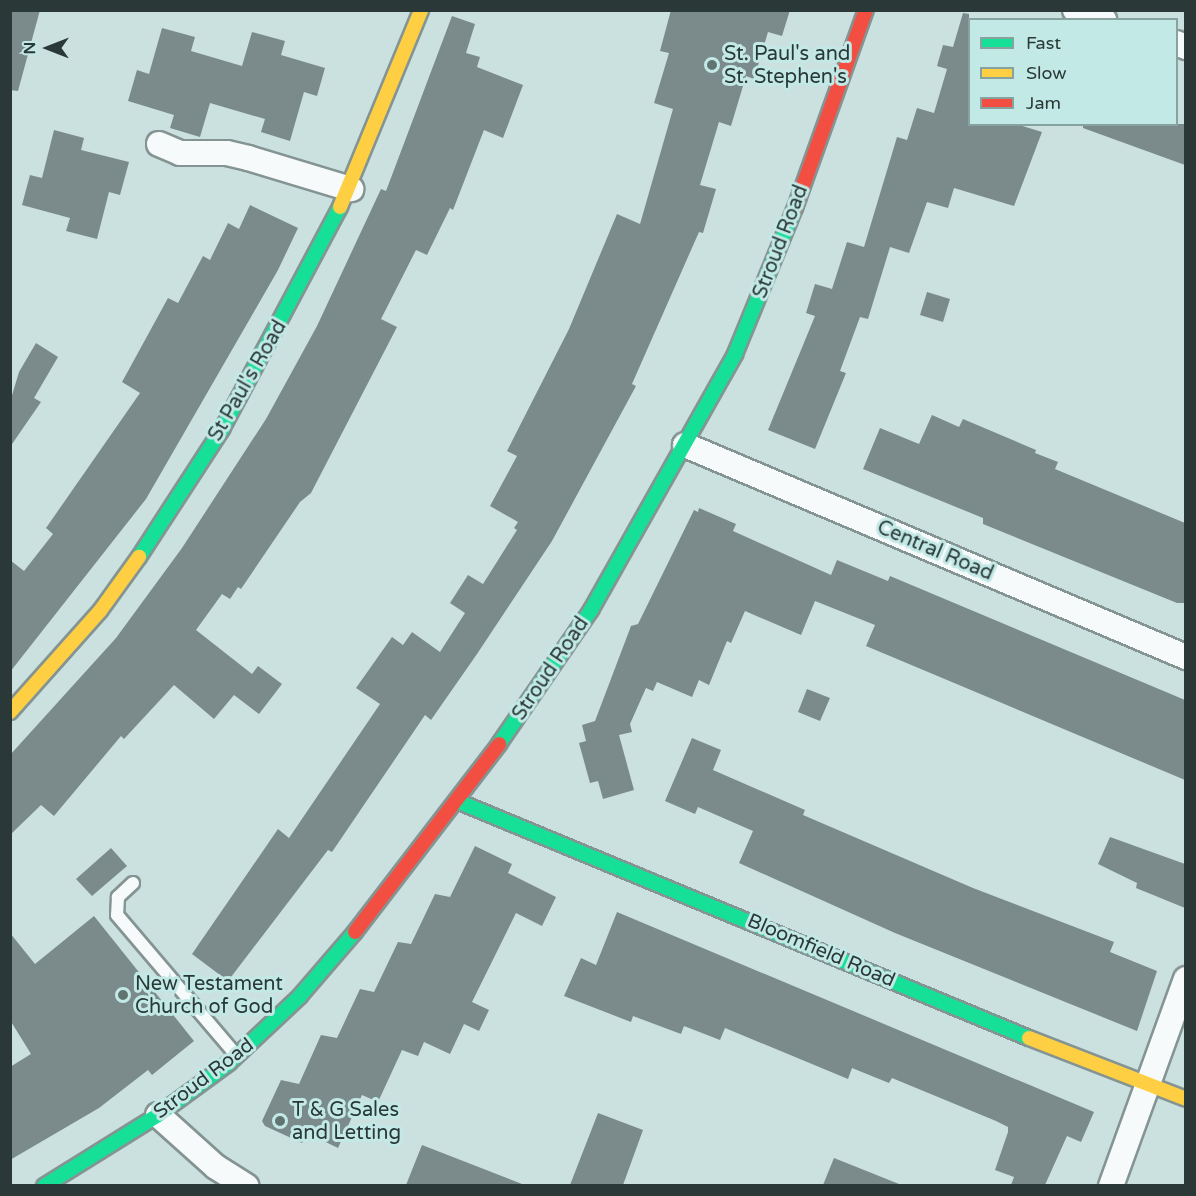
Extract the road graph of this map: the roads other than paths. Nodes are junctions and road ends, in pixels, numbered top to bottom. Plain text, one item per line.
1 (421, 10) edge
2 (866, 10) edge
3 (1075, 10) edge
4 (1098, 18) edge
5 (159, 144) dead end
6 (351, 189) junction
7 (685, 445) junction
8 (1185, 657) edge
9 (10, 712) edge
10 (457, 801) junction
11 (133, 883) dead end
12 (1185, 979) edge
13 (237, 1056) junction
14 (1149, 1086) junction
15 (1185, 1099) edge
16 (158, 1115) junction
17 (44, 1185) edge
18 (247, 1185) edge
19 (1112, 1185) edge

1 - 6 street, St Paul's Road
2 - 7 street, Stroud Road
3 - 4 street
5 - 6 street
6 - 9 street, St Paul's Road
7 - 8 street, Central Road
7 - 10 street, Stroud Road
10 - 13 street, Stroud Road
10 - 14 street, Bloomfield Road
11 - 13 lane
12 - 14 street
13 - 16 street, Stroud Road
14 - 15 street, Bloomfield Road
14 - 19 street
16 - 17 street, Stroud Road
16 - 18 street

